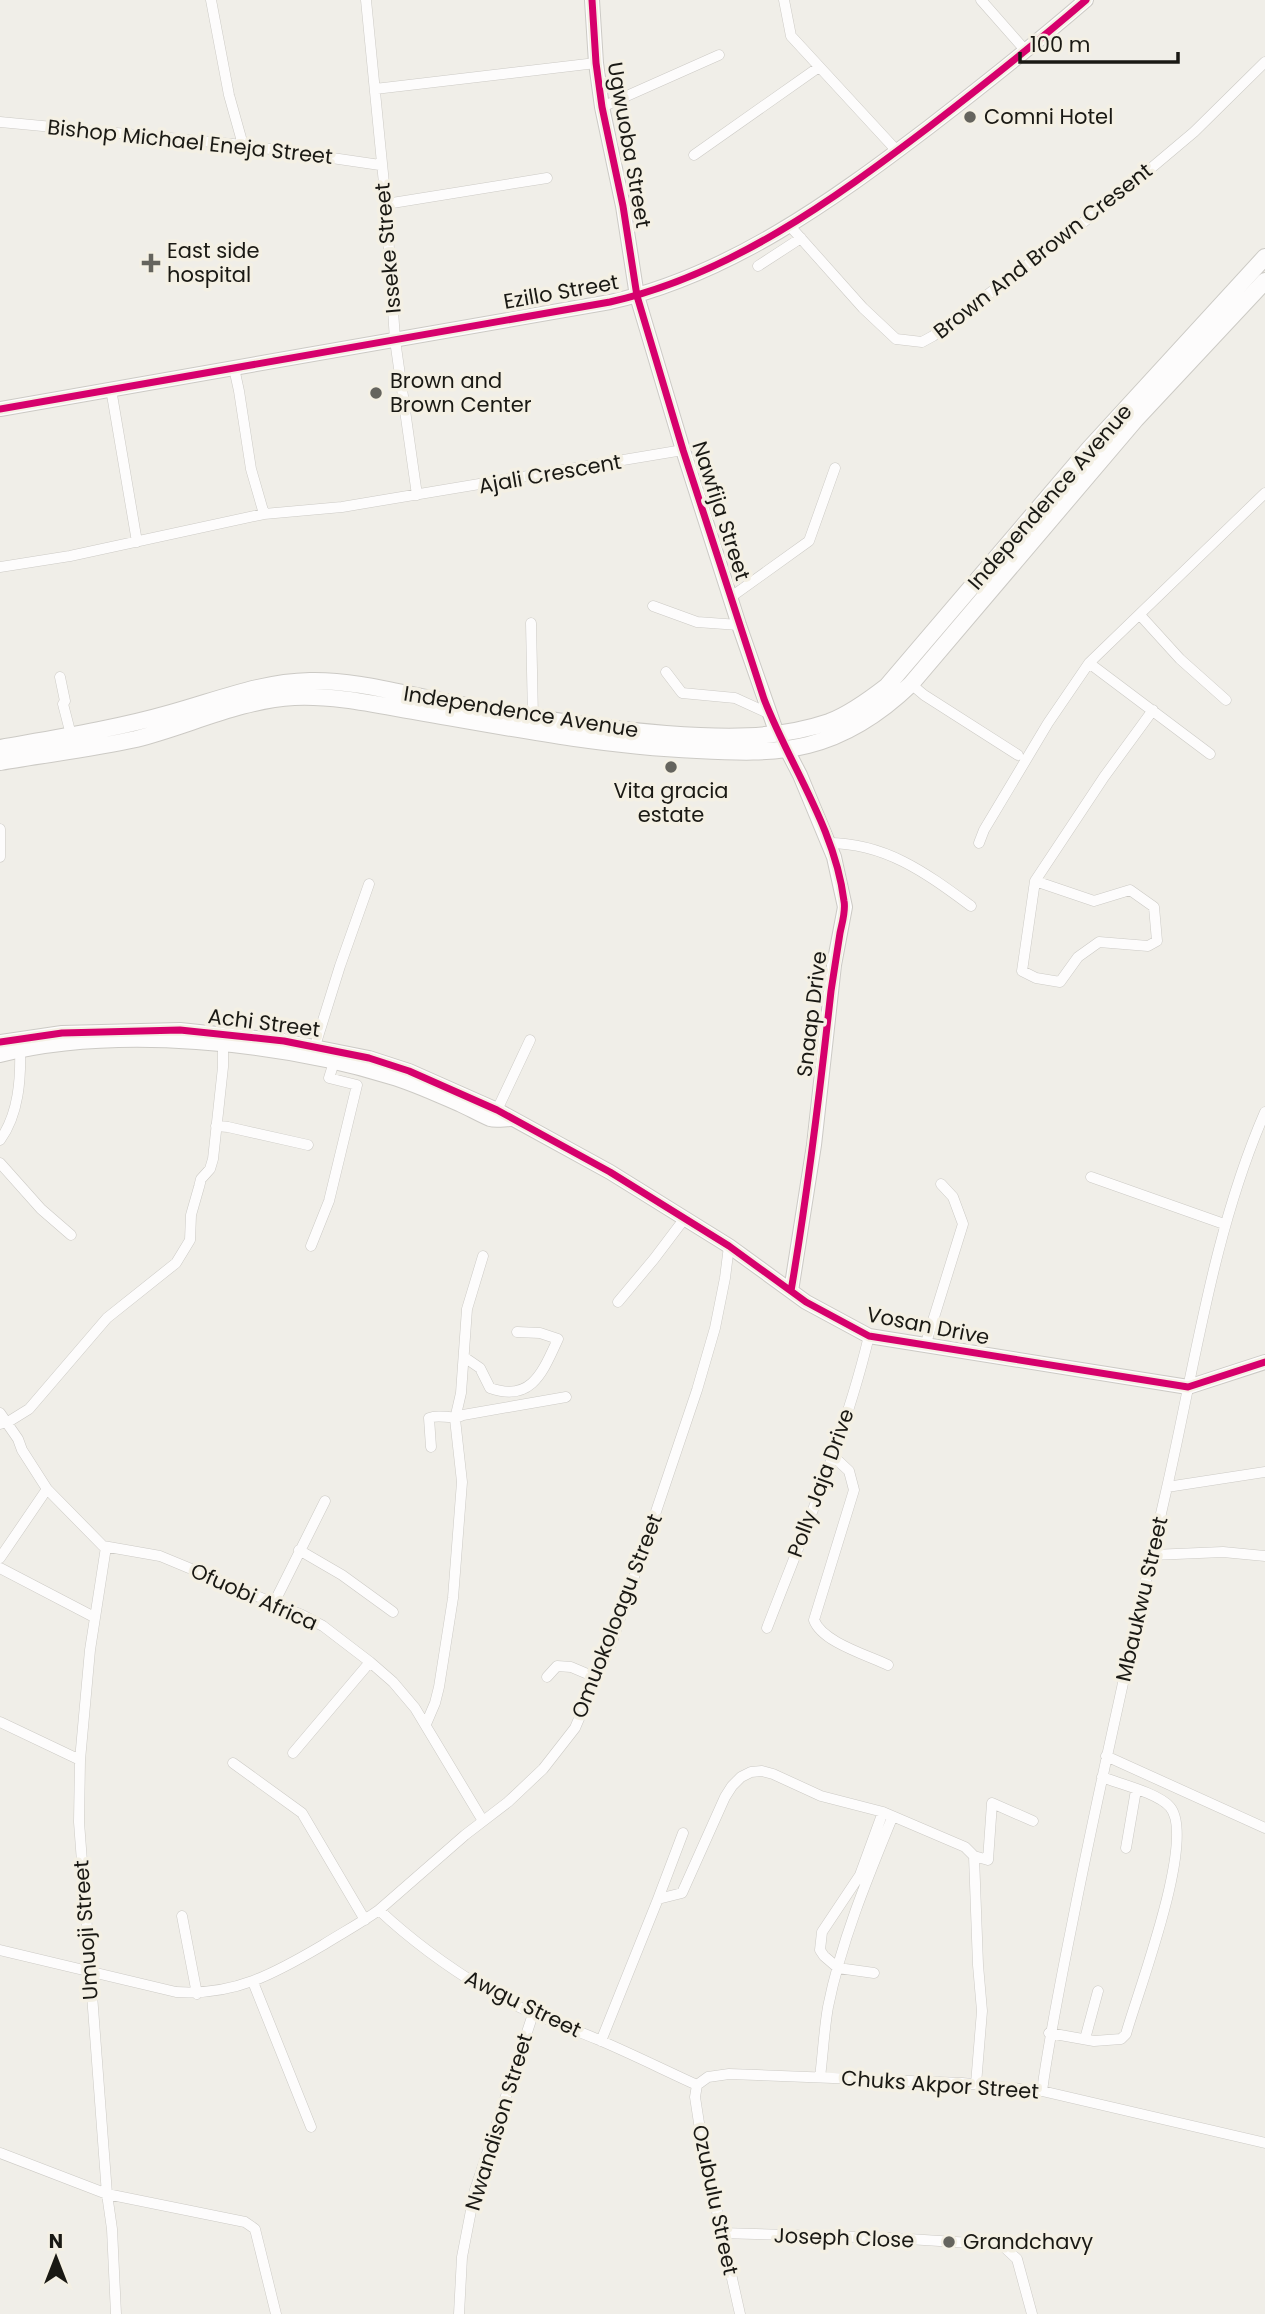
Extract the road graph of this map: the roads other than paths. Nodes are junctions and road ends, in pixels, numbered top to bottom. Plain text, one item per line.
1 (211, 0) edge
2 (366, 0) edge
3 (592, 0) edge
4 (784, 0) edge
5 (981, 0) edge
6 (1086, 0) edge
7 (1025, 50) junction
8 (719, 55) dead end
9 (1265, 62) edge
10 (596, 63) junction
11 (819, 67) junction
12 (374, 89) junction
13 (602, 107) junction
14 (0, 122) edge
15 (243, 145) junction
16 (897, 151) junction
17 (694, 155) dead end
18 (380, 164) junction
19 (547, 178) dead end
20 (386, 204) junction
21 (789, 225) junction
22 (801, 238) junction
23 (1265, 257) edge
24 (758, 266) dead end
25 (1265, 281) edge
26 (637, 296) junction
27 (395, 340) junction
28 (234, 368) junction
29 (111, 388) junction
30 (0, 409) edge
31 (682, 450) junction
32 (835, 468) dead end
33 (1265, 493) edge
34 (417, 495) junction
35 (264, 514) junction
36 (137, 542) junction
37 (0, 567) edge
38 (730, 597) junction
39 (653, 606) dead end
40 (1140, 615) junction
41 (531, 623) dead end
42 (739, 625) junction
43 (1088, 663) junction
44 (666, 672) dead end
45 (60, 677) dead end
46 (911, 684) junction
47 (368, 695) junction
48 (1226, 700) dead end
49 (1153, 710) junction
50 (770, 714) junction
51 (533, 718) junction
52 (551, 729) junction
53 (132, 732) junction
54 (777, 734) junction
55 (71, 735) junction
56 (0, 748) edge
57 (787, 750) junction
58 (1210, 754) dead end
59 (1018, 755) dead end
60 (0, 762) edge
61 (0, 829) edge
62 (828, 843) junction
63 (979, 843) dead end
64 (0, 857) edge
65 (1035, 881) junction
66 (369, 884) dead end
67 (971, 906) dead end
68 (223, 1040) junction
69 (530, 1040) dead end
70 (0, 1042) edge
71 (19, 1044) junction
72 (315, 1046) junction
73 (0, 1055) edge
74 (334, 1062) junction
75 (497, 1110) junction
76 (1265, 1112) edge
77 (511, 1119) junction
78 (216, 1126) junction
79 (0, 1140) edge
80 (308, 1145) dead end
81 (0, 1163) edge
82 (1091, 1177) dead end
83 (941, 1184) dead end
84 (685, 1218) junction
85 (1224, 1224) junction
86 (71, 1235) dead end
87 (311, 1246) dead end
88 (729, 1246) junction
89 (483, 1256) dead end
90 (791, 1291) junction
91 (618, 1302) dead end
92 (517, 1332) dead end
93 (869, 1336) junction
94 (926, 1343) junction
95 (464, 1357) junction
96 (1265, 1362) edge
97 (1188, 1387) junction
98 (566, 1397) dead end
99 (0, 1413) edge
100 (455, 1419) junction
101 (4, 1423) edge
102 (431, 1447) dead end
103 (832, 1455) junction
104 (1265, 1472) edge
105 (1167, 1487) junction
106 (47, 1489) junction
107 (325, 1501) dead end
108 (106, 1547) junction
109 (299, 1550) junction
110 (1152, 1555) junction
111 (1265, 1556) edge
112 (0, 1558) edge
113 (0, 1568) edge
114 (273, 1605) junction
115 (393, 1612) dead end
116 (94, 1618) junction
117 (767, 1628) dead end
118 (370, 1662) junction
119 (888, 1665) dead end
120 (547, 1677) dead end
121 (597, 1678) junction
122 (0, 1722) edge
123 (426, 1724) junction
124 (293, 1754) dead end
125 (1106, 1756) junction
126 (80, 1760) junction
127 (233, 1763) dead end
128 (1102, 1777) junction
129 (1136, 1790) junction
130 (888, 1815) junction
131 (483, 1821) junction
132 (1033, 1821) dead end
133 (1265, 1828) edge
134 (683, 1833) dead end
135 (1126, 1848) dead end
136 (974, 1856) junction
137 (658, 1899) junction
138 (379, 1910) junction
139 (182, 1916) dead end
140 (365, 1920) junction
141 (0, 1950) edge
142 (838, 1968) junction
143 (88, 1972) junction
144 (874, 1973) dead end
145 (253, 1982) junction
146 (1098, 1991) dead end
147 (197, 1994) junction
148 (533, 2014) junction
149 (1049, 2033) junction
150 (1085, 2039) junction
151 (601, 2040) junction
152 (820, 2077) junction
153 (976, 2084) junction
154 (696, 2085) junction
155 (1042, 2091) junction
156 (311, 2127) dead end
157 (1265, 2143) edge
158 (0, 2152) edge
159 (107, 2194) junction
160 (722, 2233) junction
161 (116, 2314) edge
162 (276, 2314) edge
163 (459, 2314) edge
164 (740, 2314) edge
165 (1032, 2314) edge

1 - 15 street
2 - 12 street, Isseke Street
3 - 10 street, Ugwuoba Street
4 - 11 street
5 - 7 street
6 - 7 street, Ezillo Street
7 - 16 street, Ezillo Street
8 - 13 street
9 - 22 street, Brown And Brown Cresent
10 - 12 street
10 - 13 street, Ugwuoba Street
11 - 16 street
11 - 17 street
12 - 18 street, Isseke Street
13 - 26 street, Ugwuoba Street
14 - 15 street, Bishop Michael Eneja Street
15 - 18 street, Bishop Michael Eneja Street
16 - 21 street, Ezillo Street
18 - 20 street, Isseke Street
19 - 20 street
20 - 27 street, Isseke Street
21 - 22 street, Brown And Brown Cresent
21 - 26 street, Ezillo Street
22 - 24 street
23 - 54 main road, Independence Avenue
25 - 46 main road, Independence Avenue
26 - 27 street, Ezillo Street
26 - 31 street, Nawfija Street
27 - 28 street, Ezillo Street
27 - 34 street, Isseke Street
28 - 29 street, Ezillo Street
28 - 35 street
29 - 30 street, Ezillo Street
29 - 36 street
31 - 34 street, Ajali Crescent
31 - 38 street, Nawfija Street
32 - 38 street, Nawfija Street
33 - 40 street
34 - 35 street, Ajali Crescent
35 - 36 street, Ajali Crescent
36 - 37 street, Ajali Crescent
38 - 42 street, Nawfija Street
39 - 42 street
40 - 43 street
40 - 48 street
41 - 51 street
42 - 50 street, Nawfija Street
43 - 49 street
43 - 63 street
44 - 50 street
45 - 55 street
46 - 57 main road, Independence Avenue
46 - 59 street
47 - 51 main road, Independence Avenue
47 - 52 main road, Independence Avenue
47 - 53 main road, Independence Avenue
49 - 58 street
49 - 65 street
50 - 54 street, Nawfija Street
51 - 52 main road, Independence Avenue
52 - 54 main road, Independence Avenue
52 - 57 main road, Independence Avenue
53 - 55 main road, Independence Avenue
53 - 60 main road, Independence Avenue
54 - 57 street
55 - 56 main road, Independence Avenue
57 - 62 street, Snaap Drive
61 - 64 street
62 - 67 street
62 - 90 street, Snaap Drive
65 - 65 street
66 - 72 street
68 - 71 street, Achi Street
68 - 72 street, Achi Street
68 - 74 street, Achi Street
68 - 78 street
69 - 75 street
70 - 71 street, Achi Street
71 - 73 street
71 - 79 street
72 - 75 street, Achi Street
74 - 77 street, Achi Street
74 - 87 street
75 - 77 street, Achi Street
76 - 85 street, Mbaukwu Street
77 - 84 street, Vosan Drive
78 - 80 street
78 - 101 street
81 - 86 street
82 - 85 street
83 - 94 street
84 - 88 street, Vosan Drive
84 - 91 street
85 - 97 street, Mbaukwu Street
88 - 90 street, Vosan Drive
88 - 121 street, Omuokoloagu Street
89 - 95 street
90 - 93 street, Vosan Drive
92 - 95 street
93 - 94 street, Vosan Drive
93 - 103 street, Polly Jaja Drive
94 - 97 street, Vosan Drive
95 - 100 street
96 - 97 street, Vosan Drive
97 - 105 street, Mbaukwu Street
98 - 100 street
99 - 101 street
100 - 102 street
100 - 123 street
101 - 106 street
103 - 117 street, Polly Jaja Drive
103 - 119 street
104 - 105 street
105 - 110 street, Mbaukwu Street
106 - 108 street
106 - 112 street
107 - 109 street
108 - 114 street, Ofuobi Africa
108 - 116 street, Umuoji Street
109 - 114 street
109 - 115 street
110 - 111 street
110 - 125 street, Mbaukwu Street
113 - 116 street
114 - 118 street, Ofuobi Africa
116 - 126 street, Umuoji Street
118 - 123 street, Ofuobi Africa
118 - 124 street
120 - 121 street
121 - 131 street, Omuokoloagu Street
122 - 126 street
123 - 131 street, Ofuobi Africa
125 - 128 street, Mbaukwu Street
125 - 133 street
126 - 143 street, Umuoji Street
127 - 140 street
128 - 129 street
128 - 149 street, Mbaukwu Street
129 - 135 street
129 - 150 street
130 - 136 street
130 - 137 street
130 - 142 street
130 - 142 street
131 - 138 street, Omuokoloagu Street
132 - 136 street
134 - 137 street
136 - 153 street
137 - 151 street
138 - 140 street
138 - 148 street, Awgu Street
139 - 147 street
140 - 145 street
141 - 143 street
142 - 144 street
142 - 152 street
143 - 147 street
143 - 159 street, Umuoji Street
145 - 147 street
145 - 156 street
146 - 150 street
148 - 151 street, Awgu Street
148 - 163 street, Nwandison Street
149 - 150 street
149 - 155 street, Mbaukwu Street
151 - 154 street, Awgu Street
152 - 153 street, Chuks Akpor Street
152 - 154 street, Chuks Akpor Street
153 - 155 street, Chuks Akpor Street
154 - 160 street, Ozubulu Street
155 - 157 street, Chuks Akpor Street
158 - 159 street
159 - 161 street, Umuoji Street
159 - 162 street
160 - 164 street, Ozubulu Street
160 - 165 street, Joseph Close

